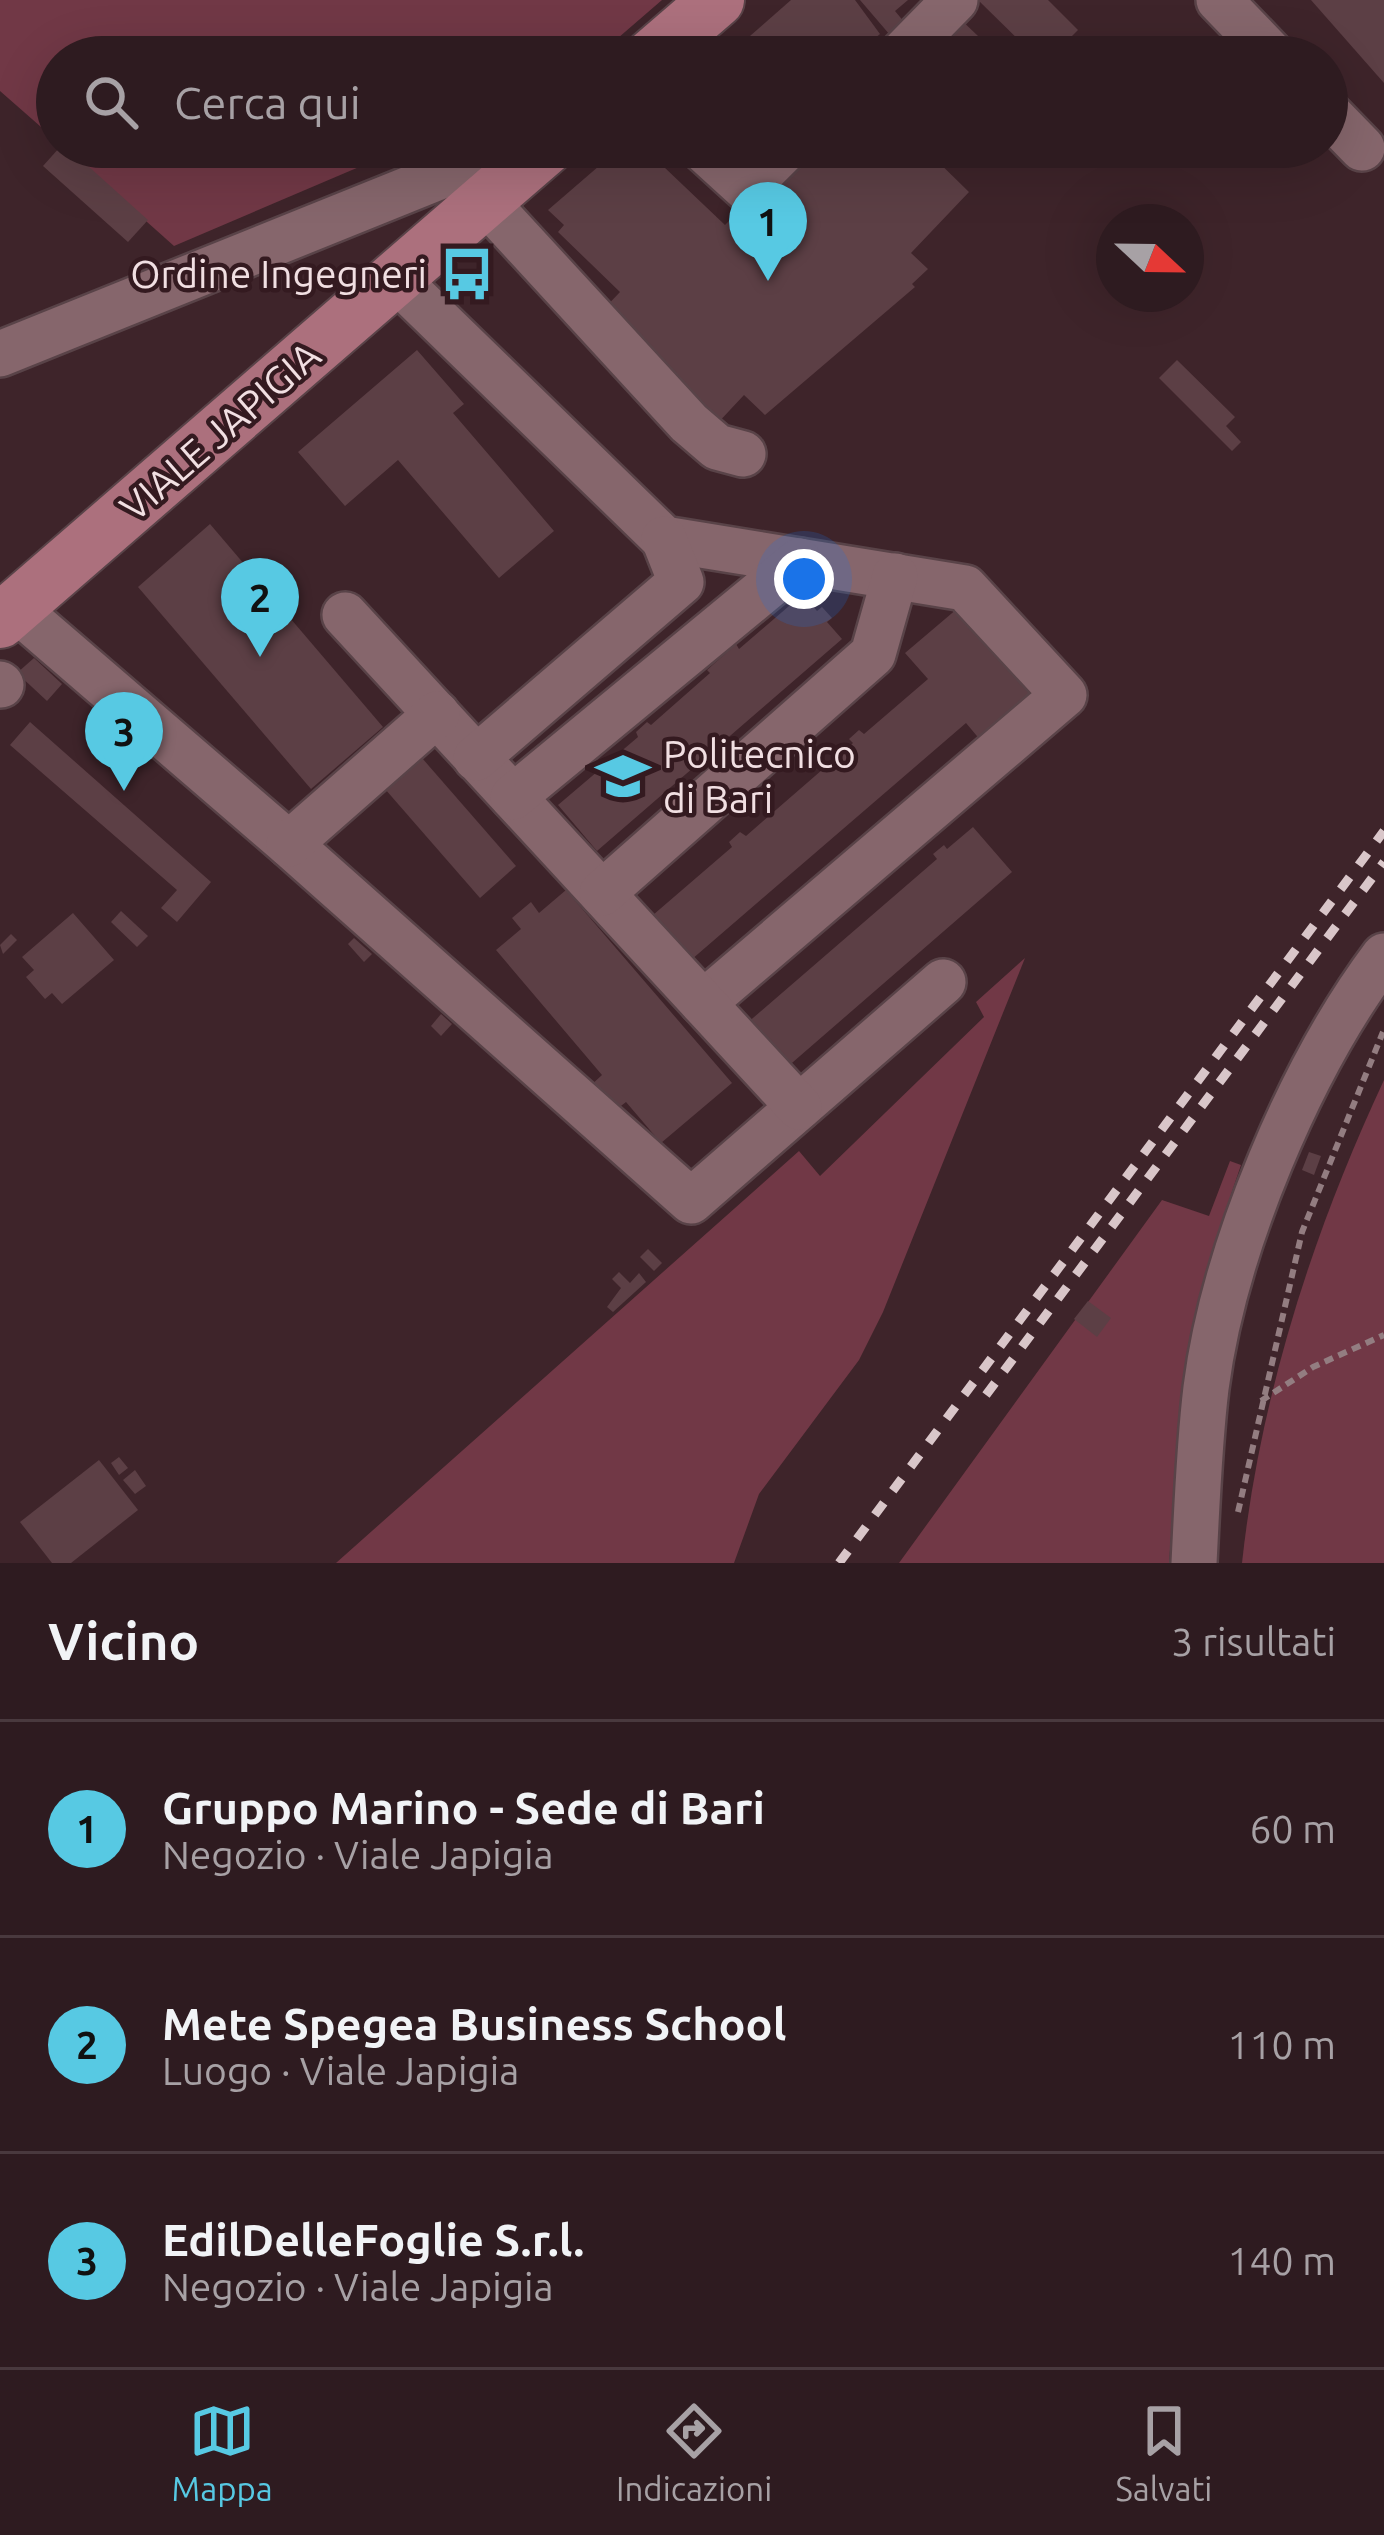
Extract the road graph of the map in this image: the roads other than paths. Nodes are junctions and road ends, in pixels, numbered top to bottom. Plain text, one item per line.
1 (717, 0) edge
2 (1219, 0) edge
3 (939, 7) edge
4 (675, 36) edge
5 (916, 36) edge
6 (1254, 36) edge
7 (1348, 134) edge
8 (1362, 148) dead end
9 (462, 168) edge
10 (523, 168) edge
11 (724, 168) edge
12 (766, 168) edge
13 (485, 202) junction
14 (396, 279) junction
15 (0, 354) edge
16 (742, 454) dead end
17 (664, 539) junction
18 (799, 561) junction
19 (895, 576) junction
20 (681, 582) junction
21 (8, 614) edge
22 (345, 615) dead end
23 (719, 626) junction
24 (437, 714) junction
25 (476, 758) junction
26 (513, 797) junction
27 (289, 844) junction
28 (602, 893) junction
29 (1384, 956) edge
30 (944, 982) dead end
31 (704, 1003) junction
32 (799, 1107) junction
33 (1194, 1563) edge

1 - 4 main road
2 - 6 street
3 - 5 street
7 - 8 street
9 - 15 street
10 - 13 main road, VIALE JAPIGIA
11 - 12 street
13 - 14 main road, VIALE JAPIGIA
13 - 16 street
14 - 17 street
14 - 21 main road, VIALE JAPIGIA
17 - 18 street
17 - 20 street
18 - 19 street
18 - 23 street
19 - 28 street
19 - 31 street
20 - 23 street
20 - 25 street
21 - 27 street
22 - 24 street
23 - 26 street
24 - 25 street
24 - 27 street
25 - 26 street
26 - 28 street
27 - 32 street
28 - 31 street
29 - 33 street
30 - 32 street
31 - 32 street

